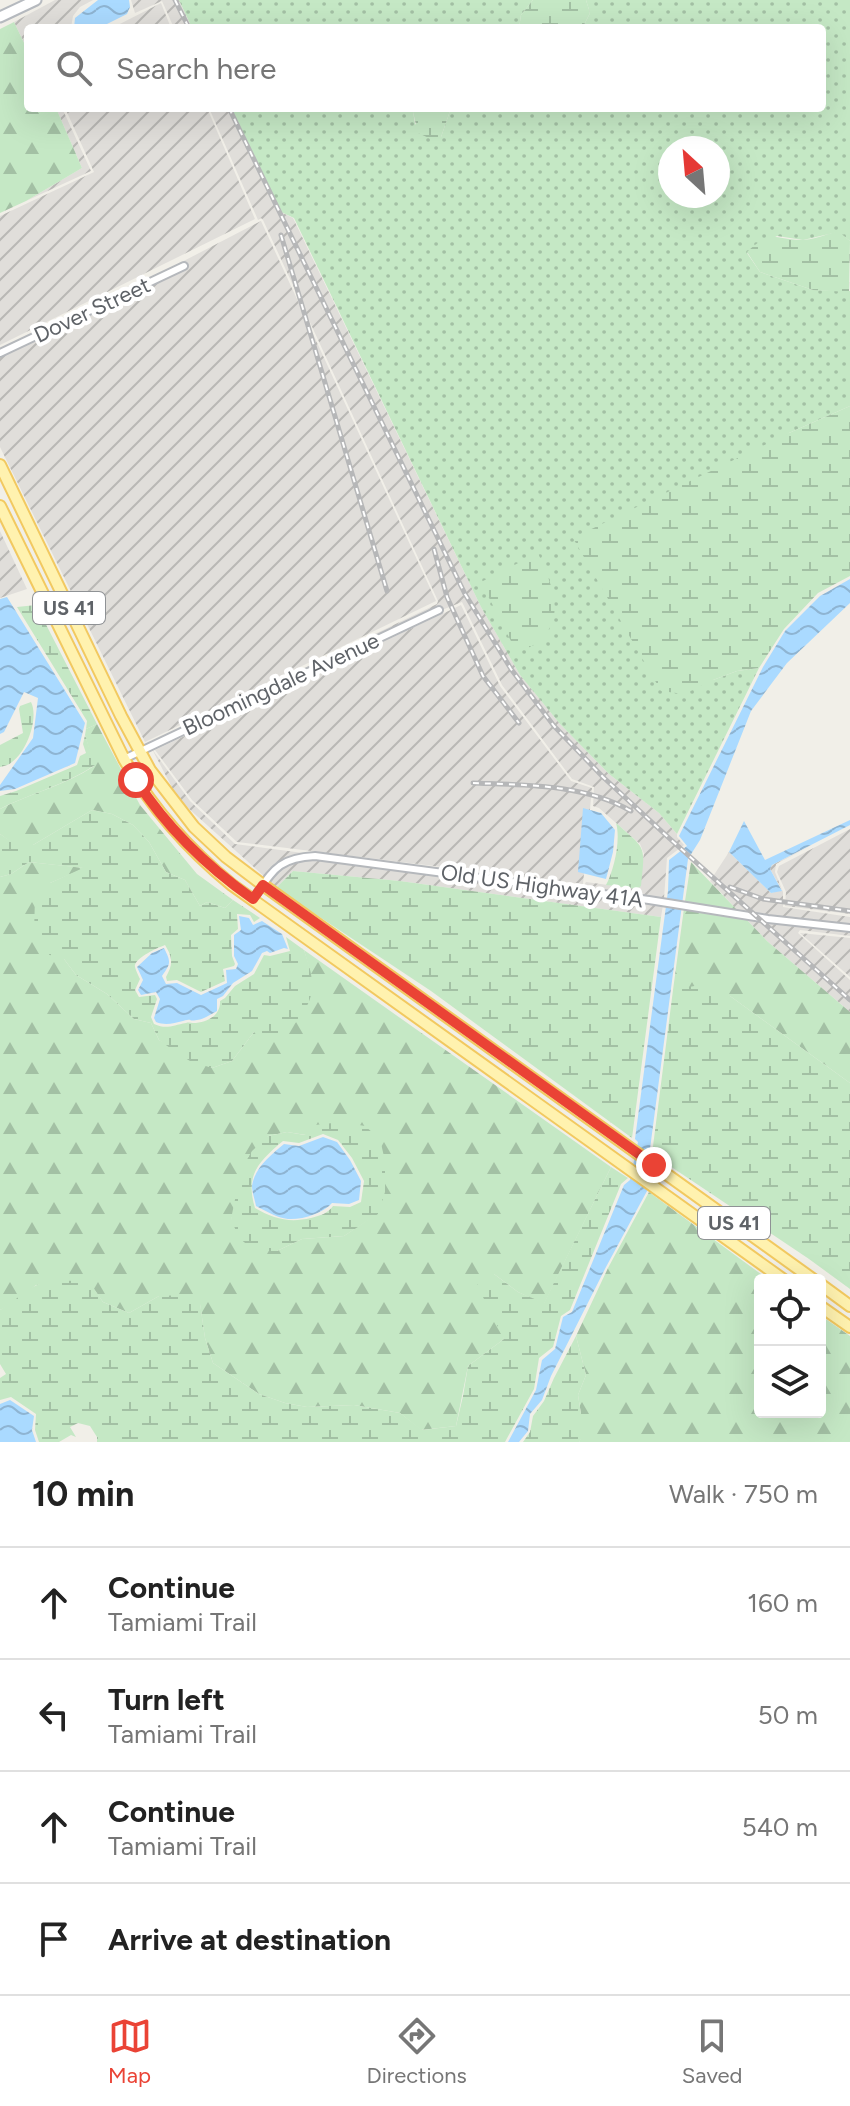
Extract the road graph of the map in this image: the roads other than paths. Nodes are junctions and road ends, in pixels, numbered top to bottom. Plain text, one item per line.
1 (36, 0) edge
2 (0, 17) edge
3 (184, 266) dead end
4 (0, 353) edge
5 (1, 470) edge
6 (0, 506) edge
7 (439, 610) dead end
8 (139, 752) junction
9 (124, 759) junction
10 (263, 885) junction
11 (253, 899) junction
12 (850, 928) edge
13 (776, 1274) edge
14 (802, 1274) edge
15 (826, 1288) edge
16 (850, 1306) edge
17 (826, 1310) edge
18 (850, 1327) edge

1 - 2 main road
3 - 4 street, Dover Street
5 - 8 main road, US 41
6 - 9 main road, US 41
7 - 8 street, Bloomingdale Avenue
8 - 9 street, Bloomingdale Avenue
8 - 10 main road, US 41
9 - 11 main road, US 41
10 - 11 street, Old US Highway 41A
10 - 12 street, Old US Highway 41A
10 - 14 main road, US 41
11 - 13 main road, US 41
15 - 16 main road
17 - 18 main road

